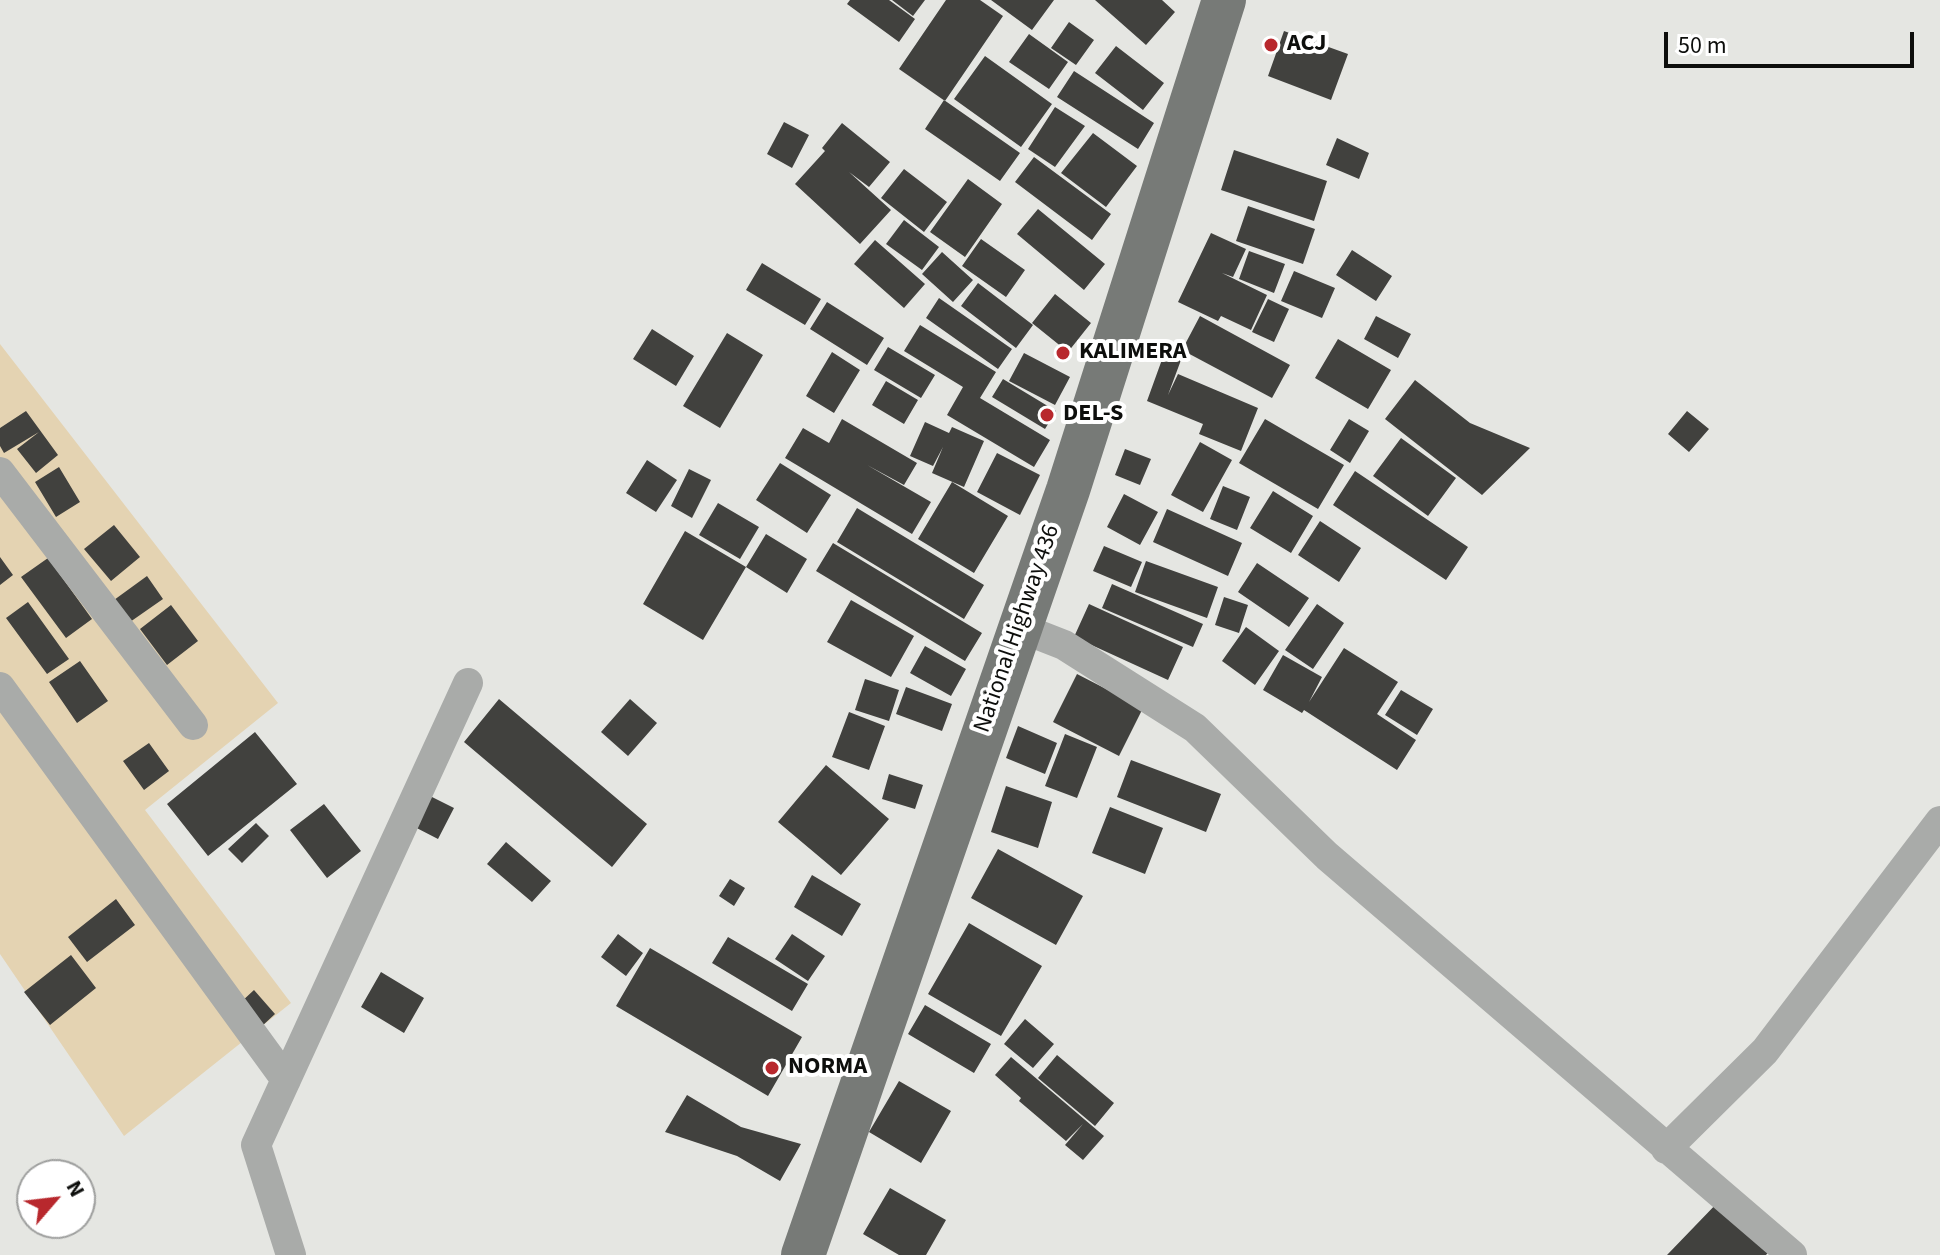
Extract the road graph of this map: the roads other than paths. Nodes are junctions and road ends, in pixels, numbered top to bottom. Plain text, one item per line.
1 (1224, 0) edge
2 (0, 472) edge
3 (1018, 627) junction
4 (468, 683) dead end
5 (0, 687) edge
6 (193, 725) dead end
7 (1940, 821) edge
8 (286, 1080) junction
9 (1666, 1149) junction
10 (291, 1255) edge
11 (803, 1255) edge
12 (1792, 1255) edge

1 - 3 main road, National Highway 436
2 - 6 street
3 - 9 street
3 - 11 main road, National Highway 436
4 - 8 street
5 - 8 street
7 - 9 street
8 - 10 street
9 - 12 street

